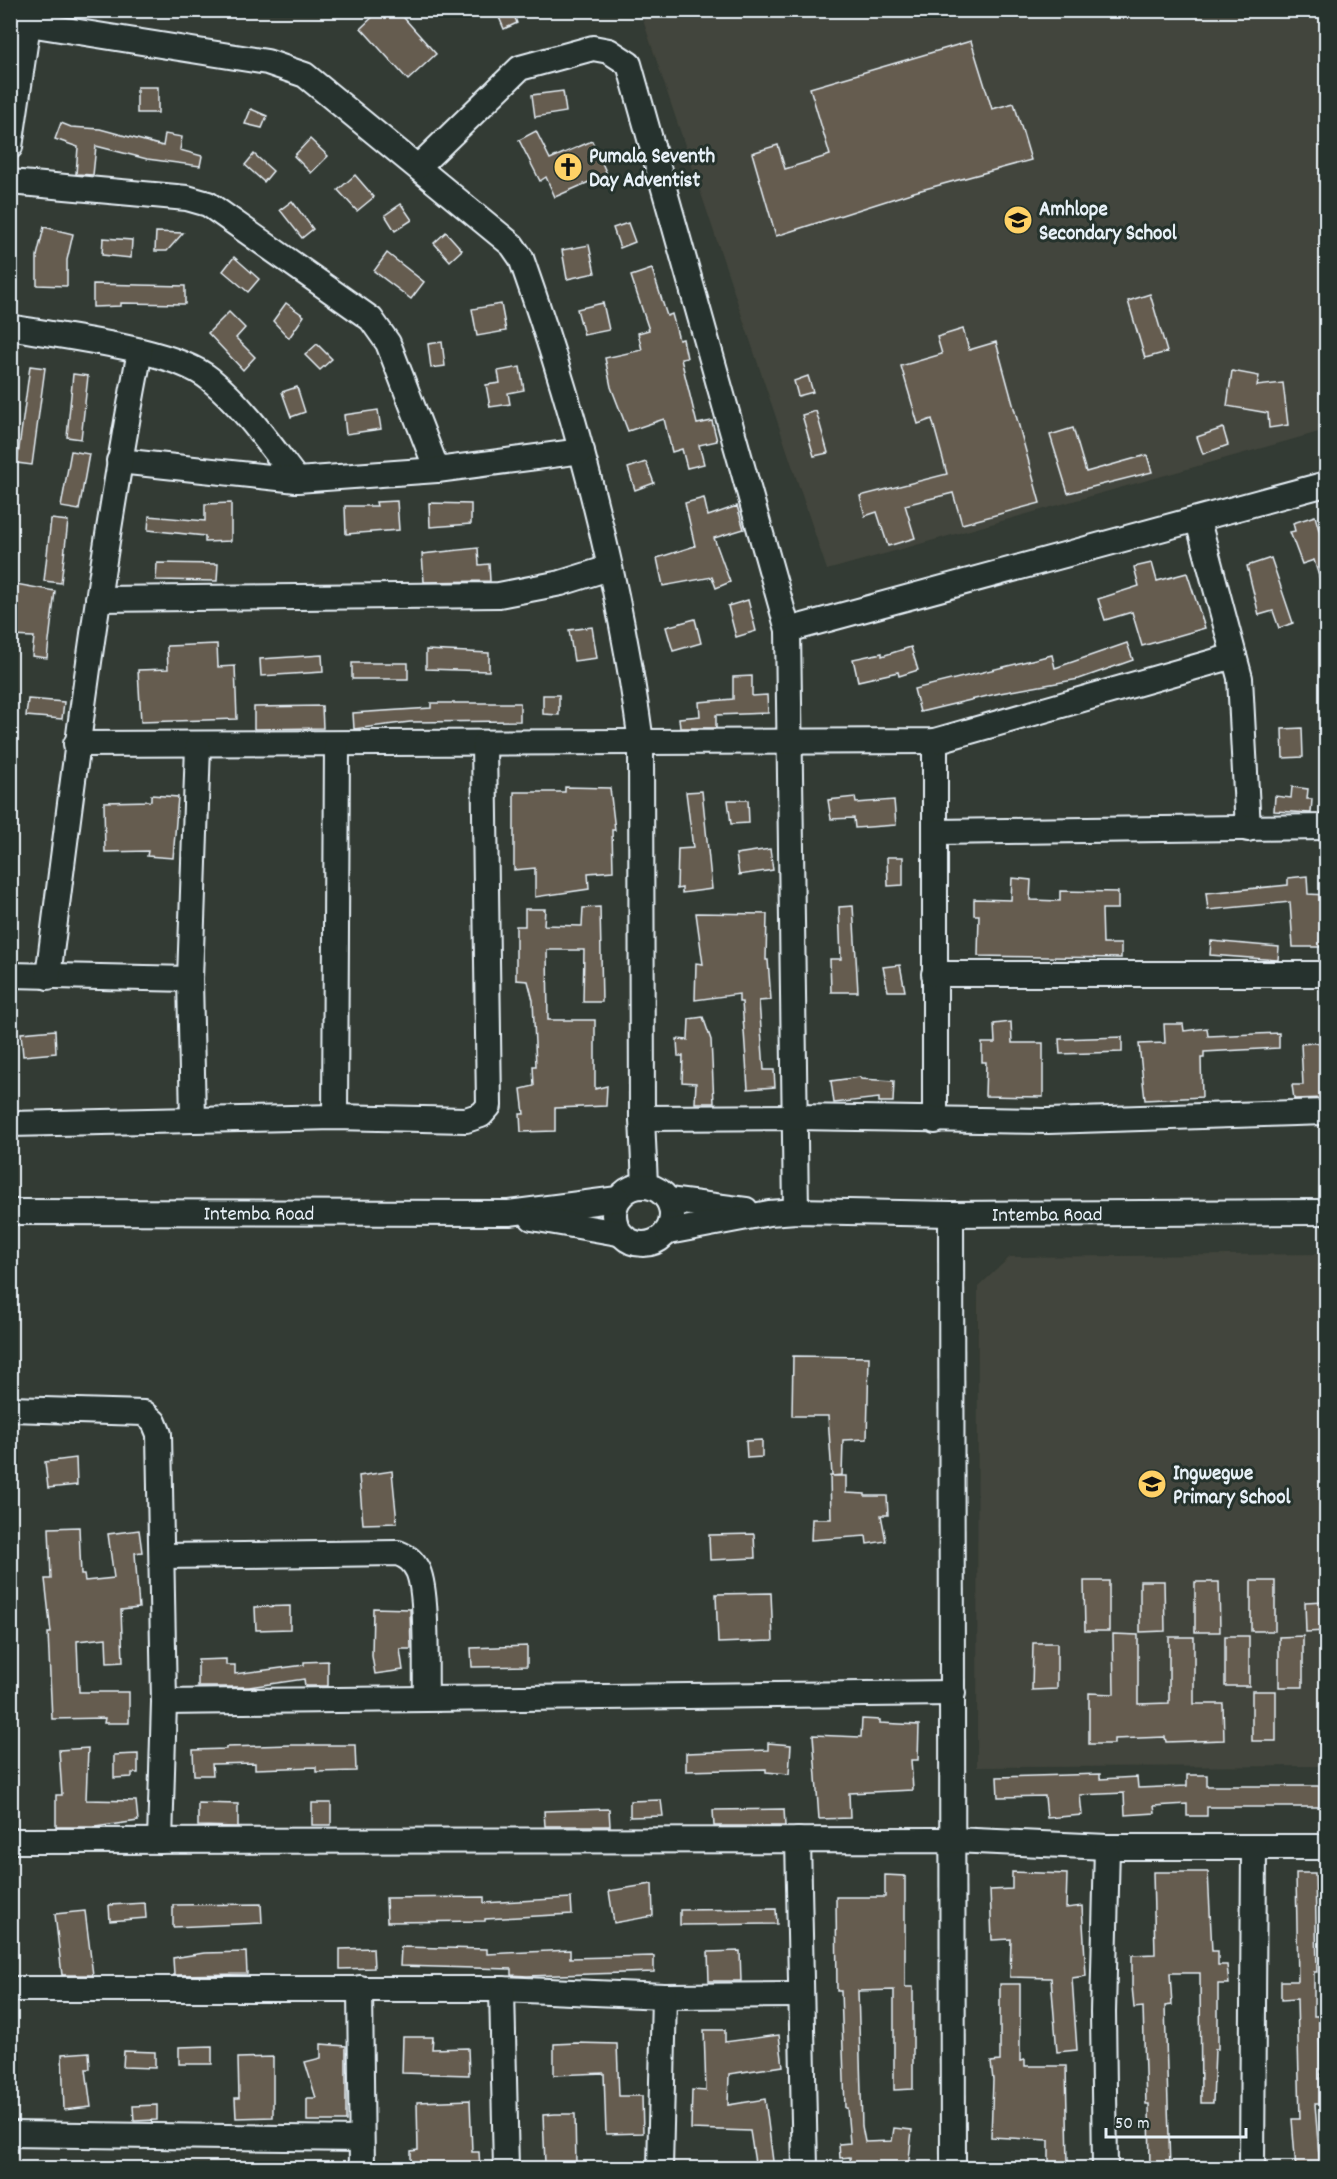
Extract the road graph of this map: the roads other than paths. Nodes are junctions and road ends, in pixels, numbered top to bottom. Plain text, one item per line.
1 (23, 19) edge
2 (10, 147) edge
3 (419, 166) junction
4 (10, 182) edge
5 (10, 327) edge
6 (140, 351) junction
7 (582, 451) junction
8 (119, 461) junction
9 (437, 470) junction
10 (297, 480) junction
11 (1326, 484) edge
12 (1198, 521) junction
13 (609, 568) junction
14 (98, 599) junction
15 (788, 630) junction
16 (1234, 656) junction
17 (791, 741) junction
18 (935, 741) junction
19 (641, 742) junction
20 (484, 743) junction
21 (76, 744) junction
22 (337, 744) junction
23 (198, 746) junction
24 (1326, 827) edge
25 (1248, 829) junction
26 (935, 832) junction
27 (934, 974) junction
28 (1326, 974) edge
29 (10, 975) edge
30 (48, 977) junction
31 (190, 979) junction
32 (1326, 1112) edge
33 (796, 1117) junction
34 (335, 1118) junction
35 (642, 1118) junction
36 (193, 1119) junction
37 (935, 1121) junction
38 (10, 1124) edge
39 (645, 1185) junction
40 (618, 1199) junction
41 (668, 1200) junction
42 (796, 1211) junction
43 (10, 1212) edge
44 (1326, 1212) edge
45 (769, 1213) junction
46 (508, 1214) junction
47 (951, 1214) junction
48 (668, 1232) junction
49 (618, 1233) junction
50 (10, 1409) edge
51 (162, 1556) junction
52 (953, 1693) junction
53 (426, 1698) junction
54 (164, 1702) junction
55 (798, 1840) junction
56 (953, 1840) junction
57 (10, 1841) edge
58 (160, 1841) junction
59 (1107, 1847) junction
60 (1254, 1847) junction
61 (1326, 1847) edge
62 (360, 1988) junction
63 (10, 1989) edge
64 (502, 1989) junction
65 (800, 1995) junction
66 (664, 1996) junction
67 (10, 2134) edge
68 (360, 2139) junction
69 (362, 2169) edge
70 (506, 2169) edge
71 (660, 2169) edge
72 (805, 2169) edge
73 (953, 2169) edge
74 (1105, 2169) edge
75 (1252, 2169) edge

1 - 2 street
1 - 3 street
3 - 7 street
3 - 15 street
4 - 9 street
5 - 6 street
6 - 8 street
6 - 10 street
7 - 9 street
7 - 13 street
8 - 10 street
8 - 14 street
9 - 10 street
11 - 12 street
12 - 15 street
12 - 16 street
13 - 14 street
13 - 19 street
14 - 21 street
15 - 17 street
16 - 18 street
16 - 25 street
17 - 18 street
17 - 19 street
17 - 33 street
18 - 26 street
19 - 20 street
19 - 35 street
20 - 22 street
20 - 34 street
21 - 23 street
21 - 30 street
22 - 23 street
22 - 34 street
23 - 31 street
24 - 25 street
25 - 26 street
26 - 27 street
27 - 28 street
27 - 37 street
29 - 30 street
30 - 31 street
31 - 36 street
32 - 37 street
33 - 35 street
33 - 37 street
33 - 42 street
34 - 36 street
35 - 39 street
36 - 38 street
39 - 40 street
39 - 41 street
40 - 46 street
40 - 49 street
41 - 45 street
41 - 48 street
42 - 45 street, Intemba Road
42 - 47 street, Intemba Road
43 - 46 street, Intemba Road
44 - 47 street, Intemba Road
45 - 48 street
46 - 49 street
47 - 52 street
48 - 49 street
50 - 51 street
51 - 53 street
51 - 54 street
52 - 53 street
52 - 56 street
53 - 54 street
54 - 58 street
55 - 56 street
55 - 58 street
55 - 65 street
56 - 59 street
56 - 73 street
57 - 58 street
59 - 60 street
59 - 74 street
60 - 61 street
60 - 75 street
62 - 63 street
62 - 64 street
62 - 68 street
64 - 66 street
64 - 70 street
65 - 66 street
65 - 72 street
66 - 71 street
67 - 68 street
68 - 69 street

